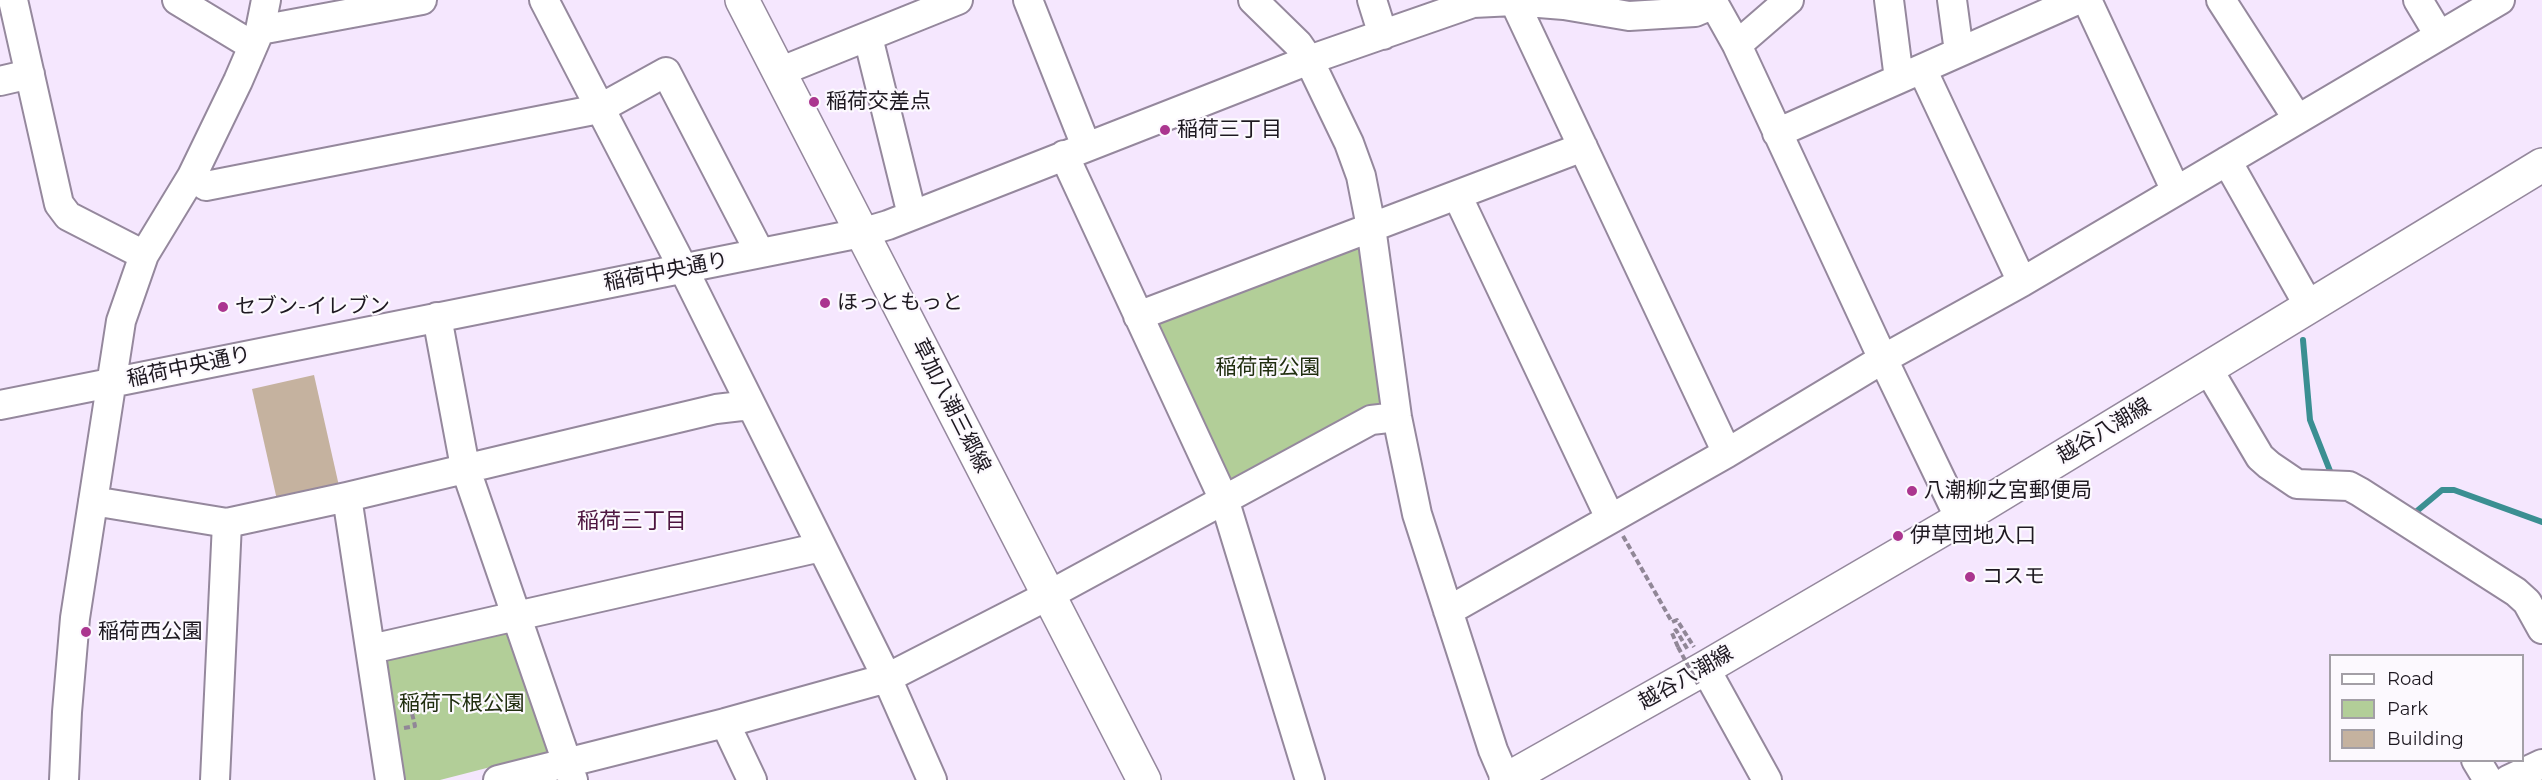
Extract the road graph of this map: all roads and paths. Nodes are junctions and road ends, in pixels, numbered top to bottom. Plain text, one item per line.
1 (13, 0) edge
2 (177, 0) edge
3 (266, 0) edge
4 (544, 0) edge
5 (742, 0) edge
6 (958, 0) edge
7 (1028, 0) edge
8 (1253, 0) edge
9 (1372, 0) edge
10 (1789, 0) edge
11 (1889, 0) edge
12 (1952, 0) edge
13 (2086, 0) edge
14 (2221, 0) edge
15 (2418, 0) edge
16 (2500, 0) edge
17 (414, 1) edge
18 (1514, 1) edge
19 (2064, 3) edge
20 (344, 8) edge
21 (1383, 35) junction
22 (2439, 35) junction
23 (868, 37) junction
24 (257, 38) junction
25 (1737, 45) junction
26 (1959, 52) junction
27 (1309, 60) junction
28 (779, 72) junction
29 (30, 74) junction
30 (1910, 74) junction
31 (0, 81) edge
32 (599, 109) junction
33 (2297, 118) junction
34 (1777, 133) junction
35 (1583, 147) junction
36 (1075, 151) junction
37 (2227, 161) junction
38 (2542, 165) edge
39 (192, 176) junction
40 (2176, 191) junction
41 (1457, 195) junction
42 (912, 215) junction
43 (1371, 227) junction
44 (861, 233) junction
45 (760, 253) junction
46 (144, 255) junction
47 (683, 268) junction
48 (2022, 282) junction
49 (2309, 306) junction
50 (1138, 316) junction
51 (437, 317) junction
52 (1883, 359) junction
53 (2208, 369) junction
54 (111, 384) junction
55 (0, 405) edge
56 (750, 405) junction
57 (1397, 417) junction
58 (1727, 453) junction
59 (465, 467) junction
60 (347, 497) junction
61 (93, 501) junction
62 (1225, 502) junction
63 (1611, 517) junction
64 (1960, 519) junction
65 (227, 523) junction
66 (821, 547) junction
67 (1049, 595) junction
68 (1448, 611) junction
69 (517, 617) junction
70 (2542, 629) edge
71 (371, 649) junction
72 (1702, 677) junction
73 (887, 678) junction
74 (725, 723) junction
75 (2479, 762) edge
76 (2542, 764) edge
77 (570, 771) edge
78 (64, 780) edge
79 (215, 780) edge
80 (390, 780) edge
81 (498, 780) edge
82 (752, 780) edge
83 (932, 780) edge
84 (1144, 780) edge
85 (1310, 780) edge
86 (1506, 780) edge
87 (1767, 780) edge
88 (2505, 780) edge

1 - 29 street
2 - 24 street
3 - 24 street
4 - 32 street
5 - 28 main road, 草加八潮三郷線
6 - 23 street
7 - 36 street
8 - 27 street
9 - 21 street
10 - 25 street
11 - 30 street
12 - 26 street
13 - 40 street
14 - 33 street
15 - 22 street
16 - 22 street
17 - 20 street
18 - 21 street, 稲荷中央通り
18 - 25 street, 稲荷中央通り
18 - 35 street
19 - 26 street
20 - 24 street
21 - 27 street, 稲荷中央通り
22 - 33 street
23 - 28 street
23 - 42 street
24 - 39 street
25 - 34 street
26 - 30 street
27 - 36 street, 稲荷中央通り
27 - 43 street
28 - 44 main road, 草加八潮三郷線
29 - 31 street
29 - 46 street
30 - 34 street
30 - 48 street
32 - 39 street
32 - 45 street
32 - 47 street
33 - 37 street
34 - 52 street
35 - 41 street
35 - 58 street
36 - 42 street, 稲荷中央通り
36 - 50 street
37 - 40 street
37 - 49 street
38 - 49 main road, 越谷八潮線
39 - 46 street
40 - 48 street
41 - 43 street
41 - 63 street
42 - 44 street, 稲荷中央通り
43 - 50 street
43 - 57 street
44 - 45 street, 稲荷中央通り
44 - 67 main road, 草加八潮三郷線
45 - 47 street, 稲荷中央通り
46 - 54 street
47 - 51 street, 稲荷中央通り
47 - 56 street
48 - 52 street
49 - 53 main road, 越谷八潮線
50 - 62 street
51 - 54 street, 稲荷中央通り
51 - 59 street
52 - 58 street
52 - 64 street
53 - 64 main road, 越谷八潮線
53 - 70 street
54 - 55 street, 稲荷中央通り
54 - 61 street
56 - 59 street
56 - 66 street
57 - 62 street
57 - 68 street
58 - 63 street
59 - 60 street
59 - 69 street
60 - 65 street
60 - 71 street
61 - 65 street
61 - 78 street
62 - 67 street
62 - 85 street
63 - 68 street
63 - 72 path, bridge
64 - 72 main road, 越谷八潮線
65 - 79 street
66 - 69 street
66 - 73 street
67 - 73 street
67 - 84 main road, 草加八潮三郷線
68 - 86 street
69 - 71 street
69 - 77 street
71 - 80 street
72 - 86 main road, 越谷八潮線
72 - 87 street
73 - 74 street
73 - 83 street
74 - 77 street
74 - 82 street
75 - 88 street
76 - 88 street
77 - 81 street

